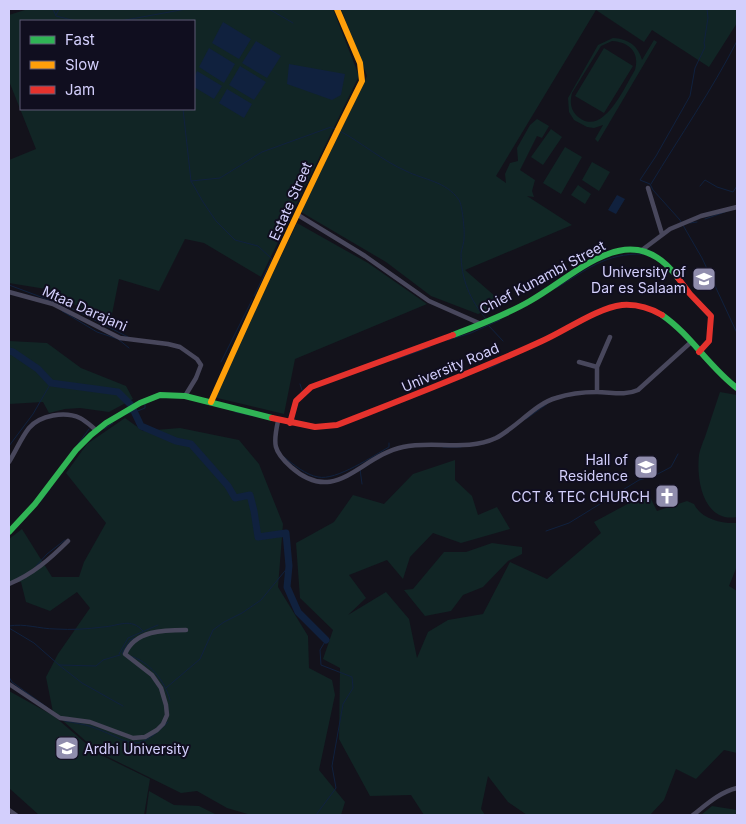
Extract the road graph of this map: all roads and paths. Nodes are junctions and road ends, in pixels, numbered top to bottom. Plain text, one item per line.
1 (337, 9) edge
2 (648, 188) dead end
3 (737, 206) edge
4 (298, 215) junction
5 (662, 234) junction
6 (642, 250) junction
7 (9, 292) edge
8 (482, 324) junction
9 (610, 337) dead end
10 (690, 343) junction
11 (699, 352) junction
12 (579, 362) dead end
13 (597, 368) junction
14 (737, 388) edge
15 (597, 392) junction
16 (185, 396) junction
17 (211, 402) junction
18 (278, 421) junction
19 (290, 423) junction
20 (96, 430) junction
21 (9, 462) edge
22 (9, 532) edge
23 (68, 540) dead end
24 (9, 584) edge
25 (186, 630) dead end
26 (9, 684) edge
27 (737, 788) edge
28 (9, 810) edge
29 (16, 815) edge
30 (693, 815) edge

1 - 4 street, Estate Street
2 - 5 street
3 - 5 street
4 - 8 street
4 - 17 street, Estate Street
5 - 6 street
6 - 8 street, Chief Kunambi Street
6 - 11 street
7 - 16 street, Mtaa Darajani
8 - 19 street, Chief Kunambi Street
9 - 13 street
10 - 11 street, University Road
10 - 15 street
10 - 19 street, University Road
11 - 14 street, University Road
12 - 13 street
13 - 15 street
15 - 18 street
16 - 17 street, University Road
16 - 20 street, University Road
17 - 18 street, University Road
18 - 19 street, University Road
20 - 21 street
20 - 22 street, University Road
23 - 24 street
25 - 26 street
27 - 30 street
28 - 29 street

